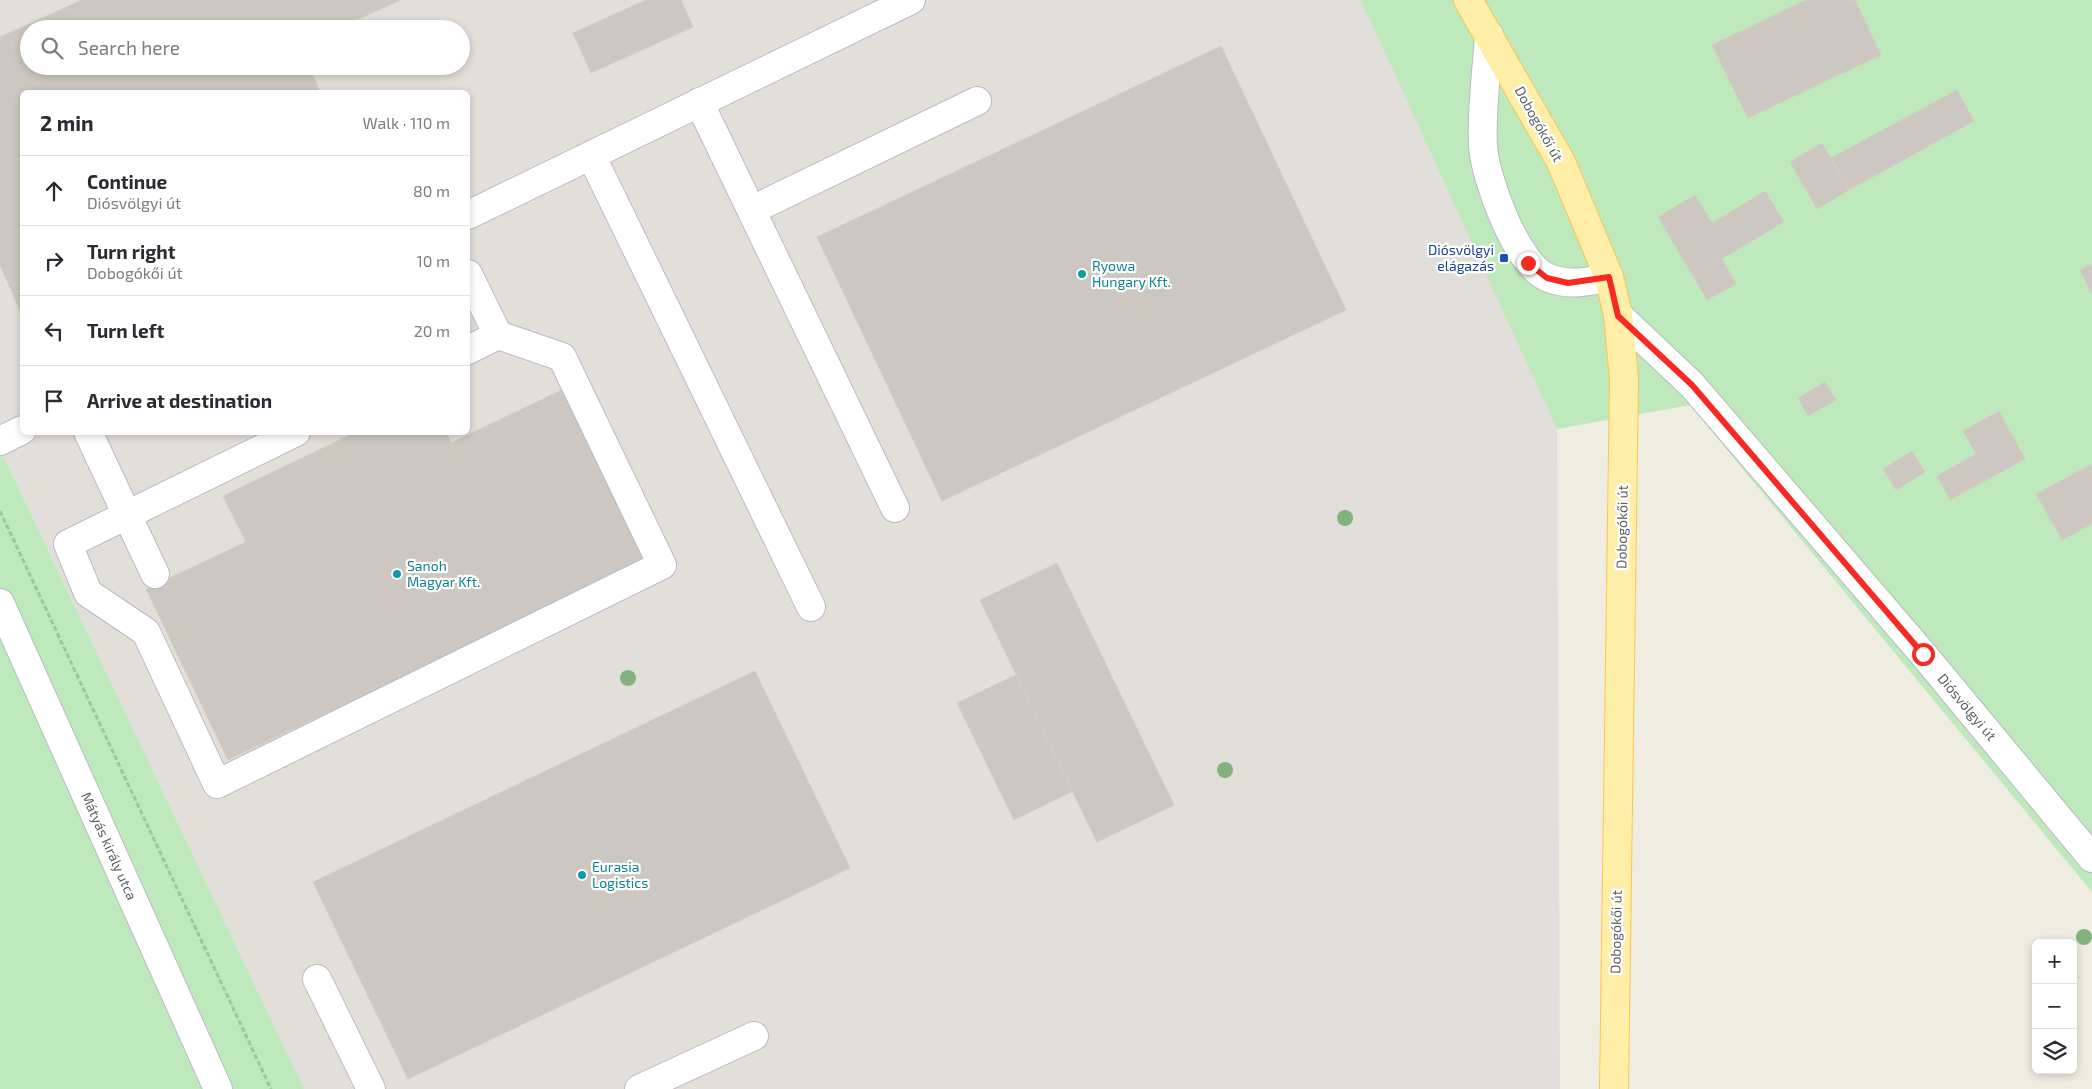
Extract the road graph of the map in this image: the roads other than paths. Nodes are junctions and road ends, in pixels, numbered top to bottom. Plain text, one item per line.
1 (911, 0) edge
2 (1468, 0) edge
3 (1489, 35) junction
4 (977, 101) dead end
5 (699, 102) junction
6 (591, 155) junction
7 (752, 210) junction
8 (470, 214) edge
9 (1609, 277) junction
10 (470, 278) edge
11 (1618, 316) junction
12 (498, 336) junction
13 (470, 349) edge
14 (20, 431) edge
15 (89, 435) edge
16 (290, 435) edge
17 (0, 441) edge
18 (895, 508) dead end
19 (127, 515) junction
20 (155, 574) dead end
21 (0, 603) edge
22 (811, 607) dead end
23 (2092, 858) edge
24 (317, 979) dead end
25 (754, 1036) dead end
26 (218, 1089) edge
27 (370, 1089) edge
28 (639, 1089) edge
29 (1614, 1089) edge

1 - 5 street
2 - 3 main road, Dobogókői út
3 - 9 main road, Dobogókői út
3 - 9 street
4 - 7 street
5 - 6 street
5 - 7 street
6 - 8 street
6 - 22 street
7 - 18 street
9 - 11 main road, Dobogókői út
10 - 12 street
11 - 23 street, Diósvölgyi út
11 - 29 main road, Dobogókői út
12 - 13 street
12 - 19 street
14 - 17 street
15 - 19 street
16 - 19 street
19 - 20 street
21 - 26 street, Mátyás király utca
24 - 27 street
25 - 28 street

